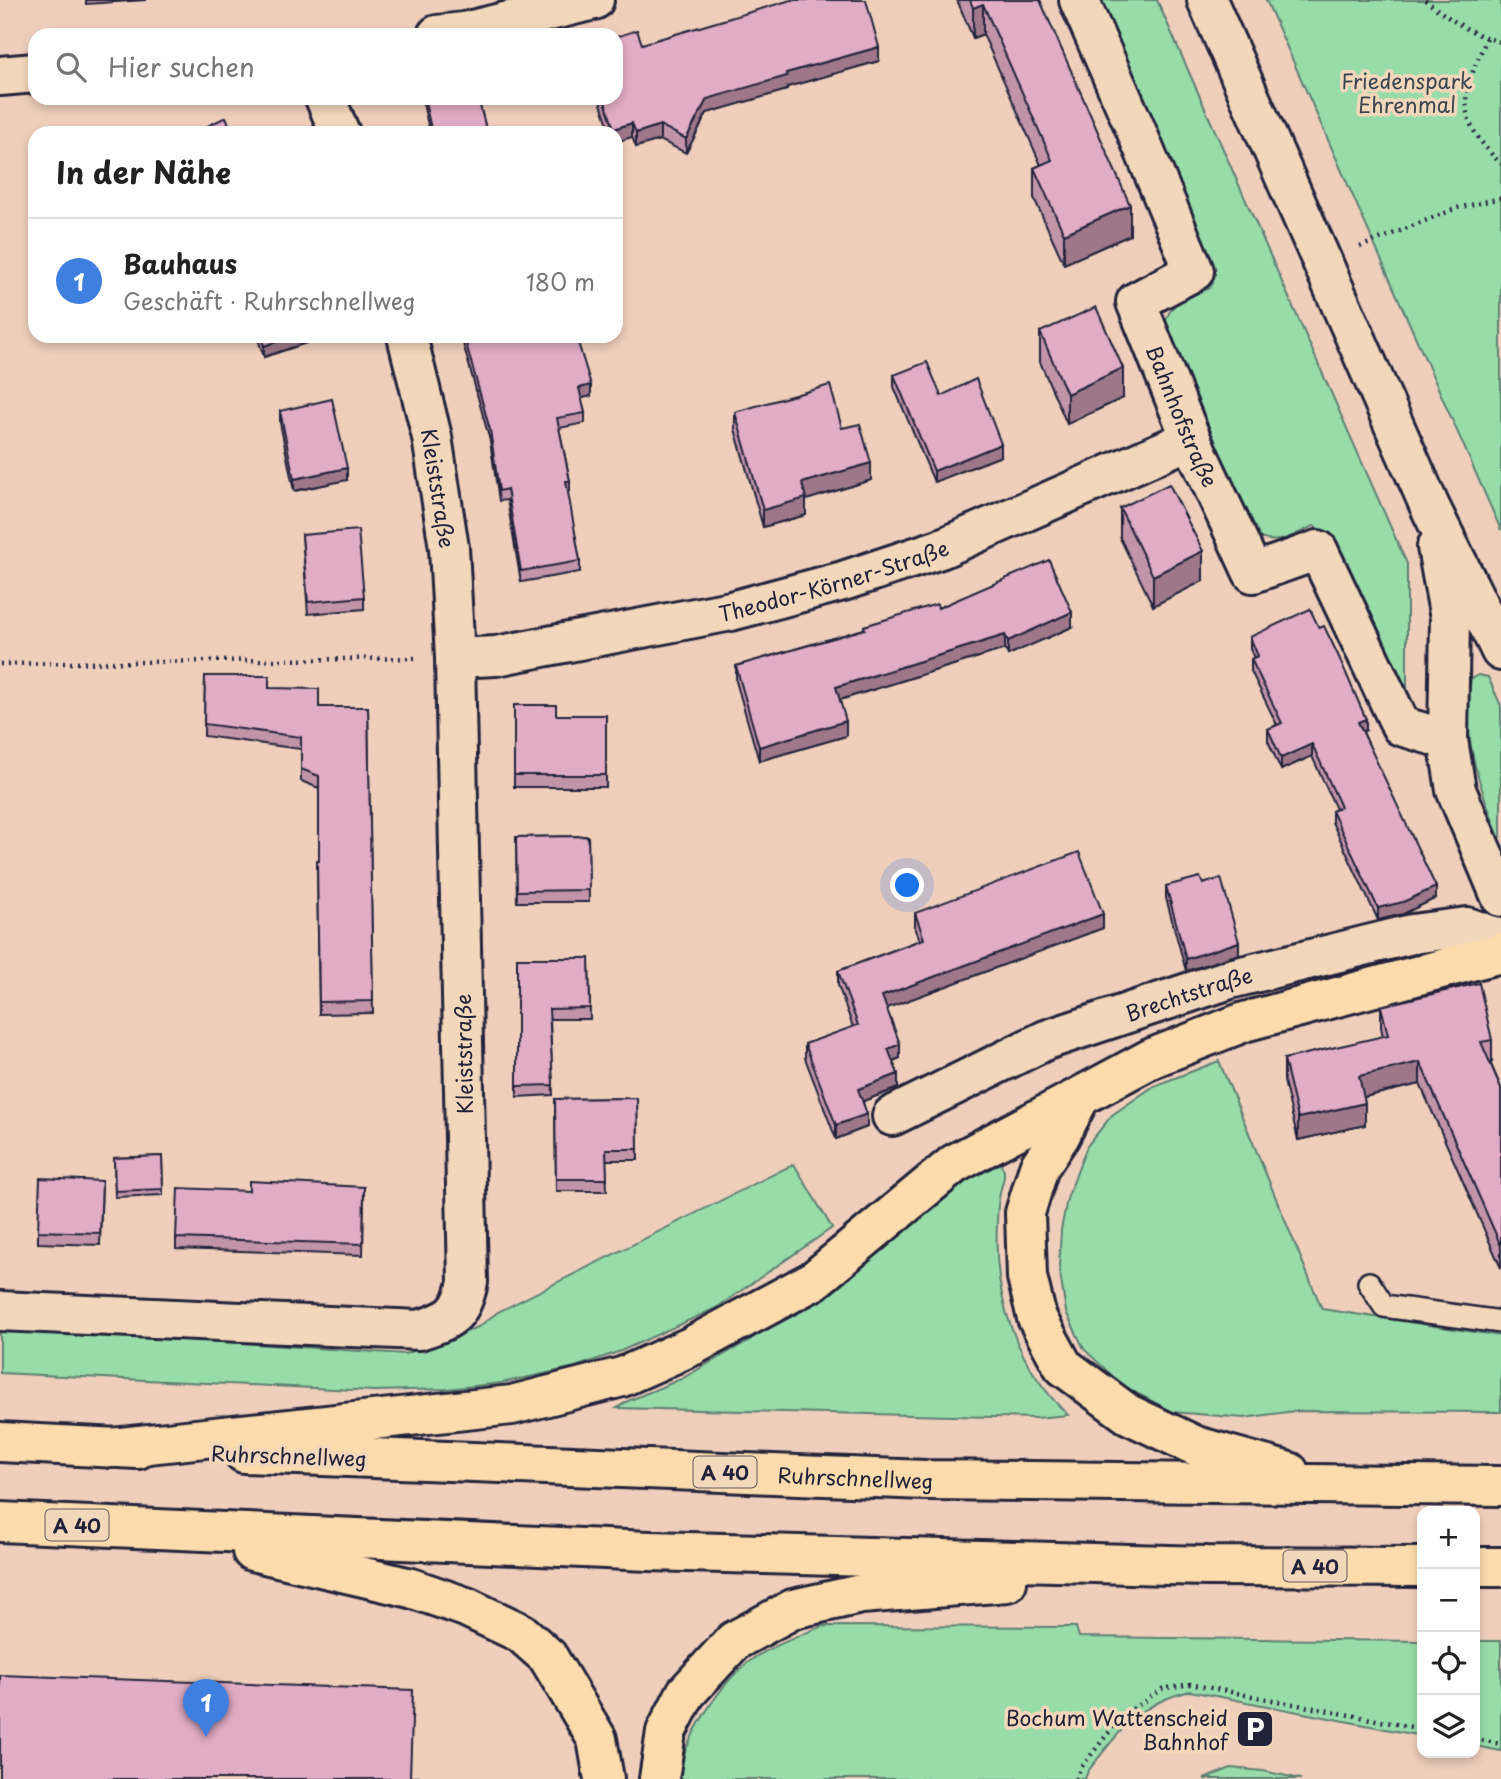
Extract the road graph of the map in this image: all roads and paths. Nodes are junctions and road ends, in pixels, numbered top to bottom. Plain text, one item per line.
1 (594, 0) edge
2 (1079, 0) edge
3 (1207, 0) edge
4 (1425, 0) edge
5 (480, 28) edge
6 (1487, 38) junction
7 (1501, 42) edge
8 (28, 74) edge
9 (0, 76) edge
10 (328, 105) edge
11 (337, 126) edge
12 (1501, 164) edge
13 (1501, 198) edge
14 (1323, 261) junction
15 (409, 343) edge
16 (1191, 439) junction
17 (1430, 507) junction
18 (1501, 651) edge
19 (455, 658) junction
20 (0, 664) edge
21 (1448, 740) junction
22 (1501, 897) edge
23 (1501, 939) edge
24 (1501, 953) edge
25 (1080, 1097) junction
26 (892, 1116) dead end
27 (1369, 1283) dead end
28 (0, 1311) edge
29 (1501, 1322) edge
30 (0, 1442) edge
31 (111, 1448) junction
32 (1338, 1486) junction
33 (1501, 1486) edge
34 (0, 1522) edge
35 (154, 1529) junction
36 (1207, 1566) junction
37 (1417, 1567) edge
38 (1480, 1567) edge
39 (1501, 1567) edge
40 (1417, 1728) edge
41 (1480, 1740) edge
42 (1501, 1744) edge
43 (604, 1779) edge
44 (659, 1779) edge
45 (1076, 1779) edge

1 - 5 street
2 - 16 street, Bahnhofstraße
3 - 14 street
4 - 6 path
6 - 7 path
6 - 12 path
8 - 9 street
10 - 11 street
13 - 14 path
14 - 17 street
15 - 19 street, Kleiststraße
16 - 19 street, Theodor-Körner-Straße
16 - 21 street, Bahnhofstraße
17 - 18 street
17 - 21 street
19 - 20 path
19 - 28 street, Kleiststraße
21 - 22 street
23 - 26 street, Brechtstraße
24 - 25 highway
25 - 31 highway
25 - 32 highway
27 - 29 lane
30 - 31 highway, Ruhrschnellweg / A 40
31 - 32 highway, Ruhrschnellweg / A 40
32 - 33 highway, Ruhrschnellweg / A 40
34 - 35 highway, A 40
35 - 36 highway, A 40
35 - 43 highway
36 - 37 highway, A 40
36 - 44 highway
38 - 39 highway
40 - 45 path
41 - 42 path

